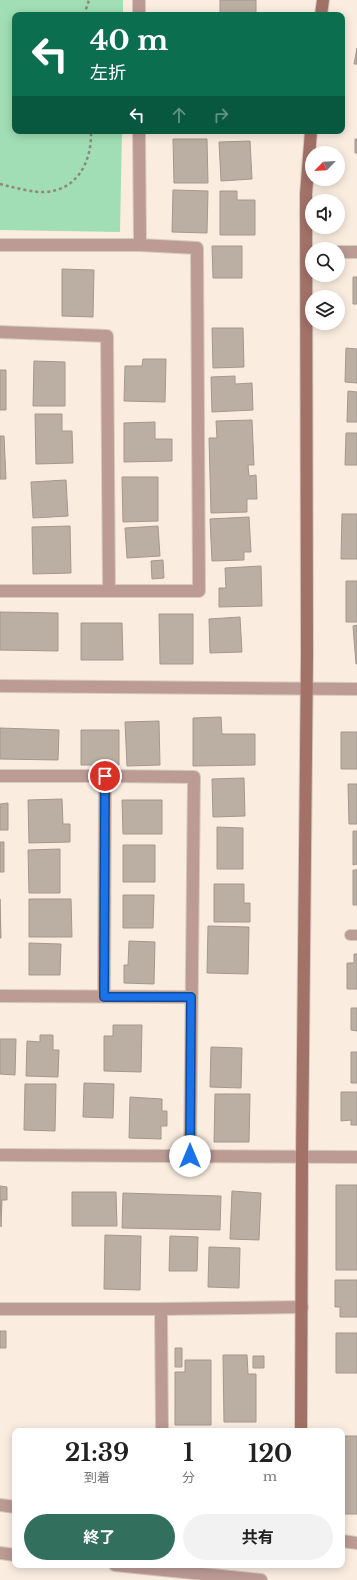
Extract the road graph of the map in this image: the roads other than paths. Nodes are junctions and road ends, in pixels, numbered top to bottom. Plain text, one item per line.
1 (139, 0) edge
2 (323, 0) edge
3 (139, 12) edge
4 (322, 12) edge
5 (139, 134) edge
6 (311, 134) edge
7 (309, 242) edge
8 (0, 245) edge
9 (140, 245) junction
10 (345, 252) edge
11 (357, 252) edge
12 (309, 282) edge
13 (0, 332) edge
14 (0, 591) edge
15 (109, 591) junction
16 (0, 686) edge
17 (306, 689) junction
18 (357, 689) edge
19 (0, 776) edge
20 (105, 776) junction
21 (0, 996) edge
22 (104, 997) junction
23 (191, 997) junction
24 (0, 1155) edge
25 (190, 1156) junction
26 (302, 1156) junction
27 (357, 1157) edge
28 (302, 1307) junction
29 (0, 1309) edge
30 (161, 1309) junction
31 (162, 1428) edge
32 (301, 1428) edge
33 (0, 1505) edge
34 (12, 1507) edge
35 (345, 1541) edge
36 (357, 1543) edge
37 (0, 1553) edge
38 (12, 1555) edge
39 (144, 1568) edge
40 (262, 1580) edge

1 - 3 street
2 - 4 street
5 - 9 street
6 - 7 street
8 - 9 street
9 - 15 street
10 - 11 street
12 - 17 street
13 - 15 street
14 - 15 street
16 - 17 street
17 - 18 street
17 - 26 street
19 - 20 street
20 - 22 street
20 - 23 street
21 - 22 street
22 - 23 street
23 - 25 street
24 - 25 street
25 - 26 street
26 - 27 street
26 - 28 street
28 - 30 street
28 - 32 street
29 - 30 street
30 - 31 street
33 - 34 street
35 - 36 street
37 - 38 street
39 - 40 street

